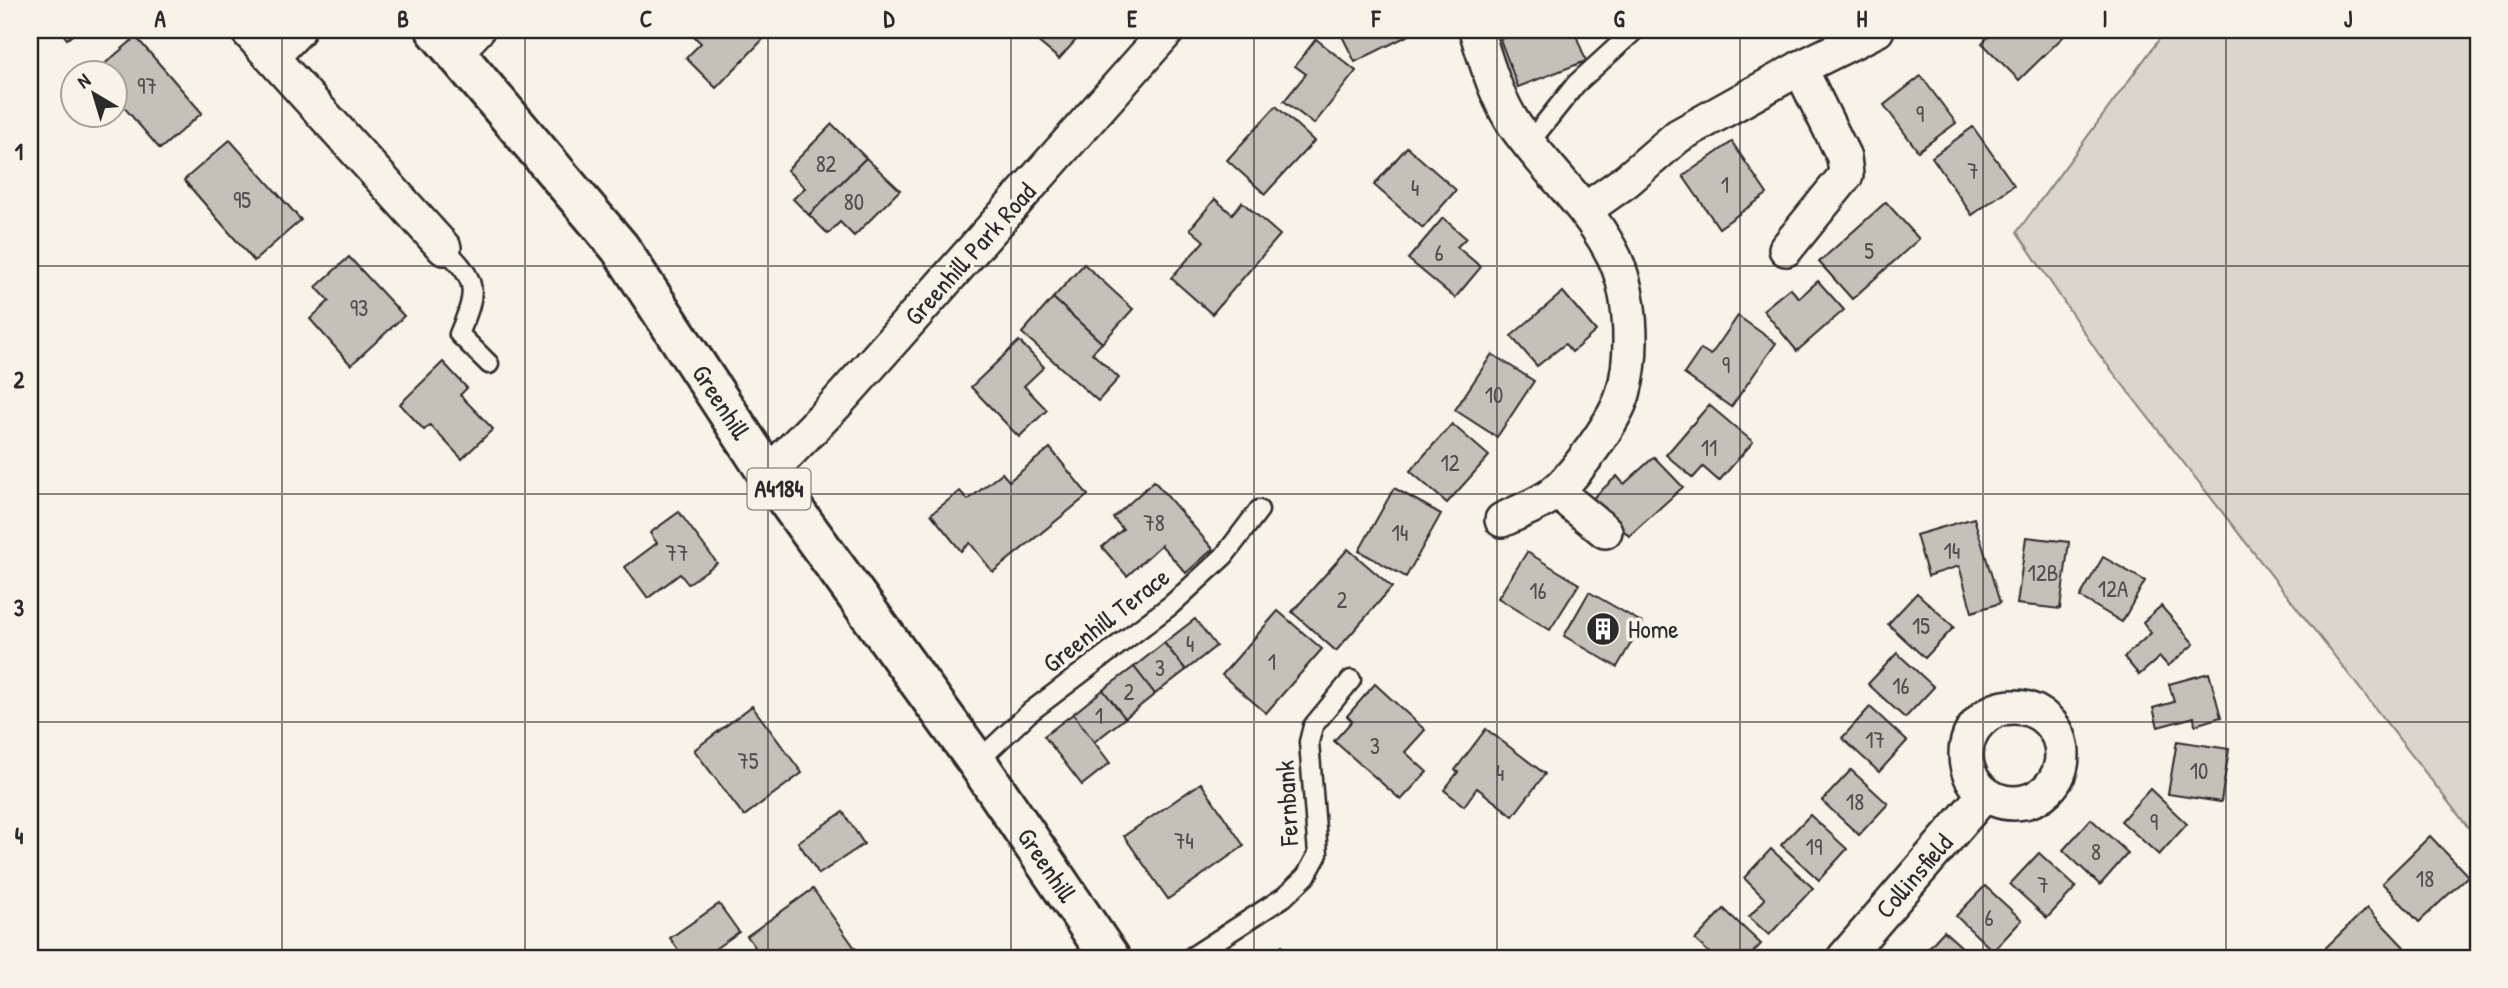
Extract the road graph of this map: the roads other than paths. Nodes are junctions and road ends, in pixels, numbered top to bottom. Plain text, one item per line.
1 (247, 30) edge
2 (298, 30) edge
3 (1168, 30) edge
4 (1476, 30) edge
5 (1877, 30) edge
6 (1633, 32) dead end
7 (456, 37) edge
8 (272, 57) junction
9 (1800, 68) junction
10 (1529, 143) junction
11 (1585, 210) junction
12 (444, 248) joint
13 (1786, 249) dead end
14 (489, 364) dead end
15 (768, 474) junction
16 (1556, 492) junction
17 (1259, 510) dead end
18 (1502, 520) dead end
19 (1605, 531) dead end
20 (1351, 680) dead end
21 (977, 762) junction
22 (1985, 793) dead end
23 (1110, 958) edge
24 (1190, 958) edge
25 (1843, 958) edge

1 - 8 street
2 - 8 street
3 - 15 street, Greenhill Park Road
4 - 10 street
5 - 9 street
6 - 10 lane
7 - 15 main road, Greenhill / A4184
8 - 12 street
9 - 11 street
9 - 13 street
10 - 11 street
11 - 16 street
12 - 14 lane
15 - 21 main road, Greenhill / A4184
16 - 18 street
16 - 19 street
17 - 21 lane, Greenhill Terace
20 - 24 lane, Fernbank
21 - 23 main road, Greenhill / A4184
22 - 25 street, Collinsfield

